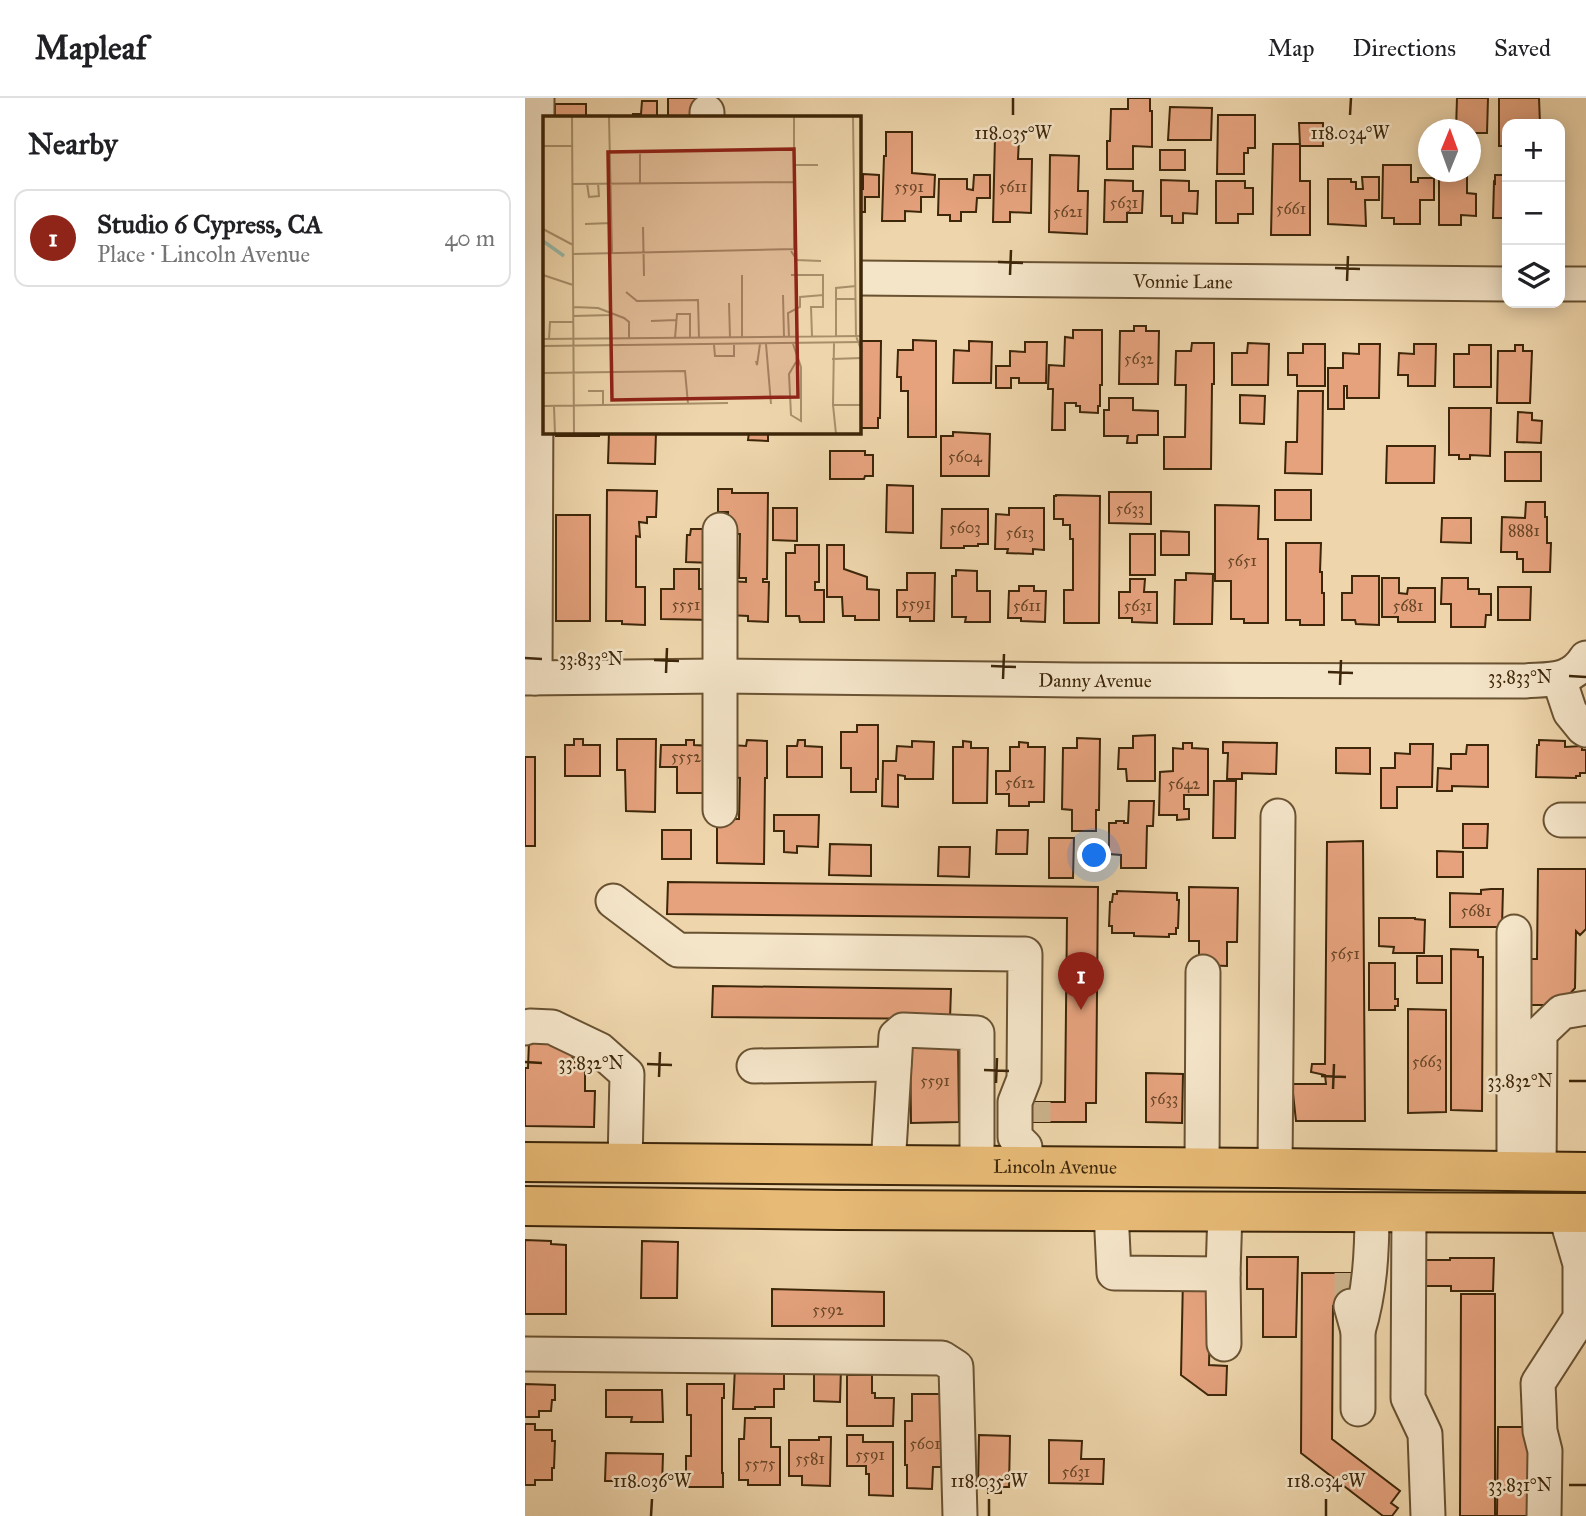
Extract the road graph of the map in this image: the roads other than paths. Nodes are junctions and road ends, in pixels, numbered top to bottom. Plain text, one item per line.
1 (537, 98) edge
2 (535, 275) edge
3 (861, 278) edge
4 (1502, 284) edge
5 (1565, 284) edge
6 (1586, 284) edge
7 (531, 504) edge
8 (720, 530) dead end
9 (1575, 669) edge
10 (720, 676) junction
11 (530, 678) edge
12 (1586, 730) edge
13 (720, 810) dead end
14 (1278, 816) dead end
15 (613, 901) dead end
16 (1514, 932) dead end
17 (1203, 972) dead end
18 (1586, 1008) edge
19 (527, 1026) edge
20 (894, 1064) junction
21 (754, 1066) dead end
22 (1029, 1123) junction
23 (525, 1162) edge
24 (625, 1163) junction
25 (888, 1166) junction
26 (977, 1166) junction
27 (1144, 1167) junction
28 (1202, 1167) junction
29 (1275, 1168) junction
30 (1526, 1172) junction
31 (1586, 1172) edge
32 (525, 1206) edge
33 (1127, 1211) junction
34 (1225, 1211) junction
35 (1361, 1211) junction
36 (1409, 1211) junction
37 (1575, 1213) edge
38 (1351, 1273) tunnel mouth
39 (1223, 1274) junction
40 (1583, 1322) edge
41 (1224, 1345) dead end
42 (525, 1354) edge
43 (1358, 1409) dead end
44 (960, 1516) edge
45 (1428, 1516) edge
46 (1544, 1516) edge

1 - 2 street
2 - 7 street
3 - 4 street, Vonnie Lane
5 - 6 street
7 - 11 street
8 - 10 street
9 - 10 street, Danny Avenue
9 - 12 street
10 - 11 street, Danny Avenue
10 - 13 street
14 - 29 street
15 - 22 street
16 - 30 street
17 - 28 street
18 - 30 street
19 - 24 street
20 - 21 street
20 - 25 street
20 - 26 street
22 - 26 main road, Lincoln Avenue
22 - 27 main road, Lincoln Avenue
23 - 24 main road, Lincoln Avenue
24 - 25 main road, Lincoln Avenue
25 - 26 main road, Lincoln Avenue
27 - 28 main road, Lincoln Avenue
27 - 33 main road
28 - 29 main road, Lincoln Avenue
29 - 30 main road, Lincoln Avenue
30 - 31 main road, Lincoln Avenue
30 - 37 main road
32 - 33 main road
33 - 34 main road
33 - 39 street
34 - 35 main road
34 - 39 street
35 - 36 main road
35 - 38 street
35 - 43 street
36 - 37 main road
36 - 45 street
37 - 40 street
39 - 41 street
40 - 46 street
42 - 44 street

